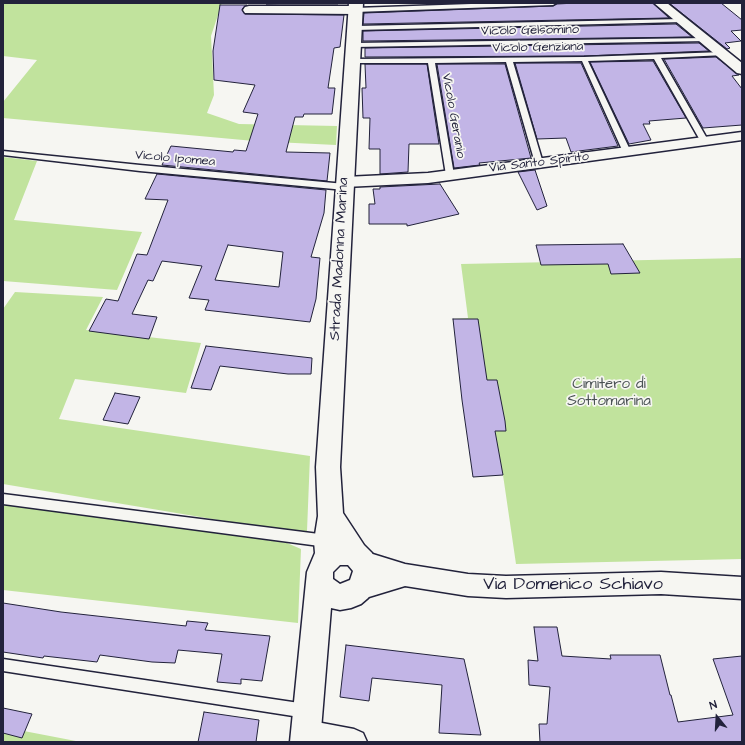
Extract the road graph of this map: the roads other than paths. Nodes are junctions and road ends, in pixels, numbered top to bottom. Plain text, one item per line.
1 (554, 3) edge
2 (660, 3) edge
3 (356, 7) edge
4 (249, 10) dead end
5 (682, 21) junction
6 (356, 28) junction
7 (706, 40) junction
8 (354, 45) junction
9 (723, 54) junction
10 (657, 57) junction
11 (584, 59) junction
12 (353, 60) junction
13 (509, 60) junction
14 (431, 61) junction
15 (740, 66) edge
16 (739, 137) edge
17 (705, 142) junction
18 (627, 152) junction
19 (3, 153) edge
20 (539, 163) junction
21 (450, 175) junction
22 (345, 184) junction
23 (3, 500) edge
24 (331, 516) junction
25 (359, 558) junction
26 (335, 573) junction
27 (404, 575) junction
28 (742, 588) edge
29 (3, 665) edge
30 (306, 729) edge
31 (354, 742) edge

1 - 3 lane
2 - 5 street
3 - 4 street
3 - 6 street, Strada Madonna Marina
5 - 6 lane
5 - 7 street
6 - 8 street, Strada Madonna Marina
7 - 8 lane, Vicolo Gelsomino
7 - 9 street
8 - 12 street, Strada Madonna Marina
9 - 10 lane, Vicolo Genziana
9 - 15 street
10 - 11 lane, Vicolo Genziana
10 - 17 lane
11 - 13 lane, Vicolo Genziana
11 - 18 lane
12 - 14 lane, Vicolo Genziana
12 - 22 street, Strada Madonna Marina
13 - 14 lane, Vicolo Genziana
13 - 20 lane
14 - 21 lane, Vicolo Geranio
16 - 17 street, Via Santo Spirito
17 - 18 street, Via Santo Spirito
18 - 20 street, Via Santo Spirito
19 - 22 lane, Vicolo Ipomea
20 - 21 street, Via Santo Spirito
21 - 22 street, Via Santo Spirito
22 - 24 street, Strada Madonna Marina
23 - 26 lane
24 - 25 street, Strada Madonna Marina
24 - 26 street, Strada Madonna Marina
25 - 26 street
25 - 26 street
25 - 27 street, Via Domenico Schiavo
26 - 27 street, Via Domenico Schiavo
26 - 30 street
27 - 28 street, Via Domenico Schiavo
29 - 30 lane
30 - 31 street

